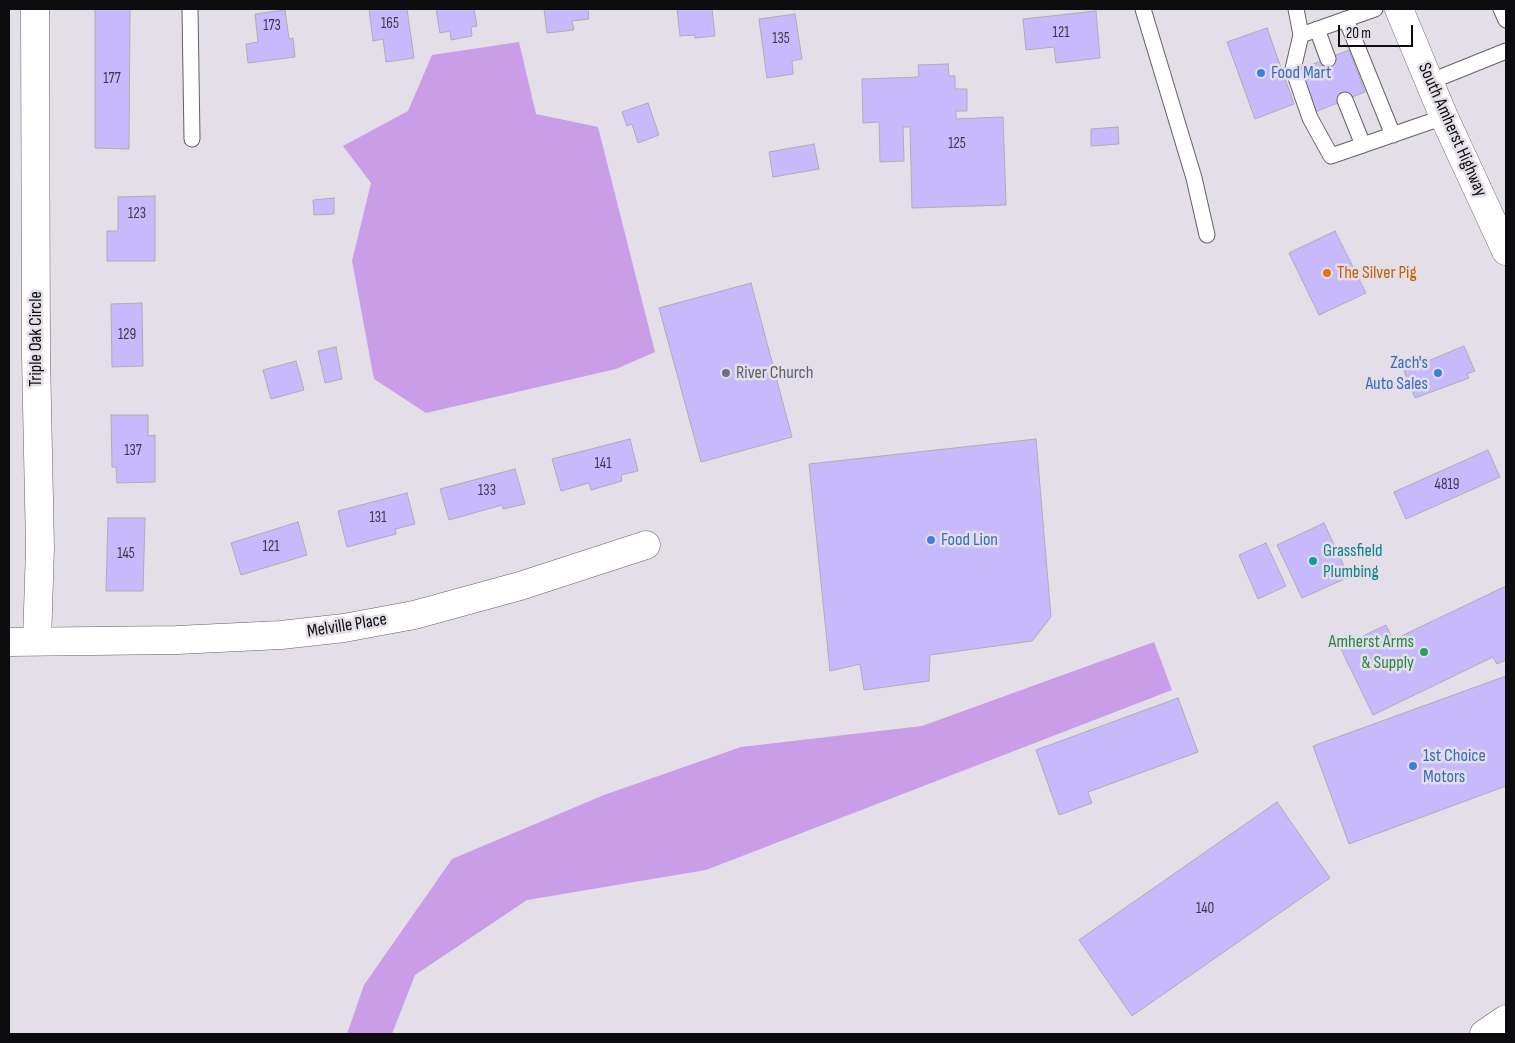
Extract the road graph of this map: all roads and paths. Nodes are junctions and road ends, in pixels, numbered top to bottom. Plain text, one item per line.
1 (35, 9) edge
2 (190, 9) edge
3 (1143, 9) edge
4 (1296, 9) edge
5 (1375, 9) edge
6 (1399, 9) edge
7 (1501, 9) edge
8 (1346, 19) junction
9 (1506, 20) edge
10 (1317, 29) junction
11 (1301, 34) junction
12 (1506, 51) edge
13 (1328, 59) dead end
14 (1429, 82) junction
15 (1345, 100) dead end
16 (1444, 117) junction
17 (1393, 135) junction
18 (192, 138) dead end
19 (1364, 145) junction
20 (1207, 236) dead end
21 (1506, 251) edge
22 (646, 545) dead end
23 (37, 641) junction
24 (9, 642) edge
25 (1506, 1019) edge
26 (1484, 1034) edge

1 - 23 street, Triple Oak Circle
2 - 18 lane
3 - 20 lane
4 - 11 lane
5 - 8 lane
6 - 14 street, South Amherst Highway
7 - 9 lane
8 - 10 lane
8 - 17 lane
10 - 11 lane
10 - 13 lane
11 - 19 lane
12 - 14 lane
14 - 16 street, South Amherst Highway
15 - 19 lane
16 - 17 lane
16 - 21 street, South Amherst Highway
17 - 19 lane
22 - 23 street, Melville Place
23 - 24 street
25 - 26 street

